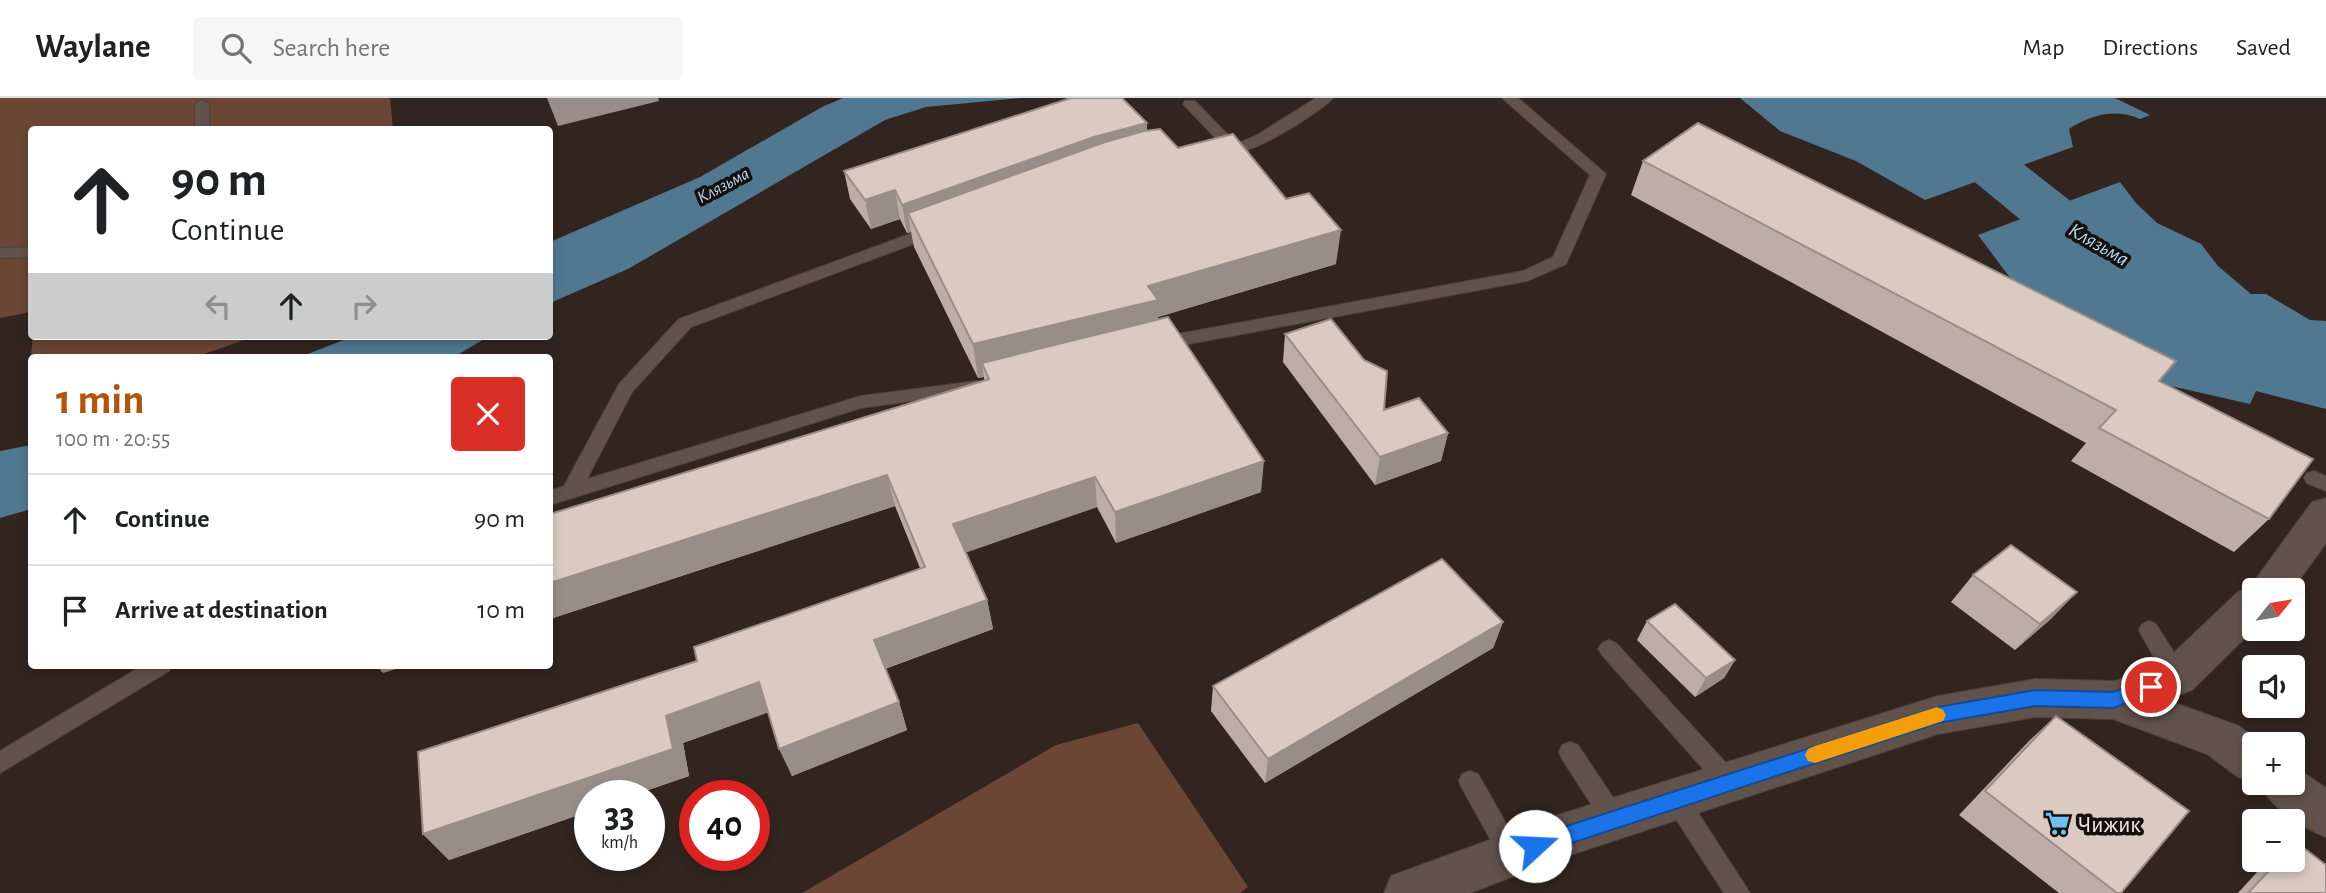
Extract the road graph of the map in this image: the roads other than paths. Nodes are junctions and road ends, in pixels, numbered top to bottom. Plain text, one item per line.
1 (1326, 98) edge
2 (1509, 98) edge
3 (202, 104) dead end
4 (1190, 104) dead end
5 (202, 126) edge
6 (1236, 151) junction
7 (1209, 153) edge
8 (953, 223) edge
9 (28, 252) edge
10 (0, 253) edge
11 (1138, 348) edge
12 (993, 385) edge
13 (572, 489) junction
14 (2322, 492) edge
15 (553, 497) edge
16 (2275, 578) edge
17 (2242, 615) edge
18 (2149, 630) dead end
19 (1609, 649) dead end
20 (154, 669) edge
21 (2177, 677) junction
22 (2113, 700) junction
23 (1570, 752) dead end
24 (2242, 754) edge
25 (0, 763) edge
26 (1470, 781) dead end
27 (1729, 782) junction
28 (2299, 795) edge
29 (1676, 799) junction
30 (2326, 815) edge
31 (1614, 819) junction
32 (1511, 854) junction
33 (1408, 893) edge
34 (1738, 893) edge

1 - 6 lane
2 - 11 lane
3 - 5 lane
4 - 6 lane
6 - 7 lane
8 - 13 lane
9 - 10 lane
12 - 13 lane
13 - 15 lane
14 - 16 street
17 - 21 street
18 - 21 lane
19 - 27 lane
20 - 25 lane
21 - 22 street
22 - 24 street
22 - 27 street
23 - 31 lane
26 - 32 lane
27 - 29 street
28 - 30 street
29 - 31 street
29 - 34 lane
31 - 32 street
32 - 33 street

